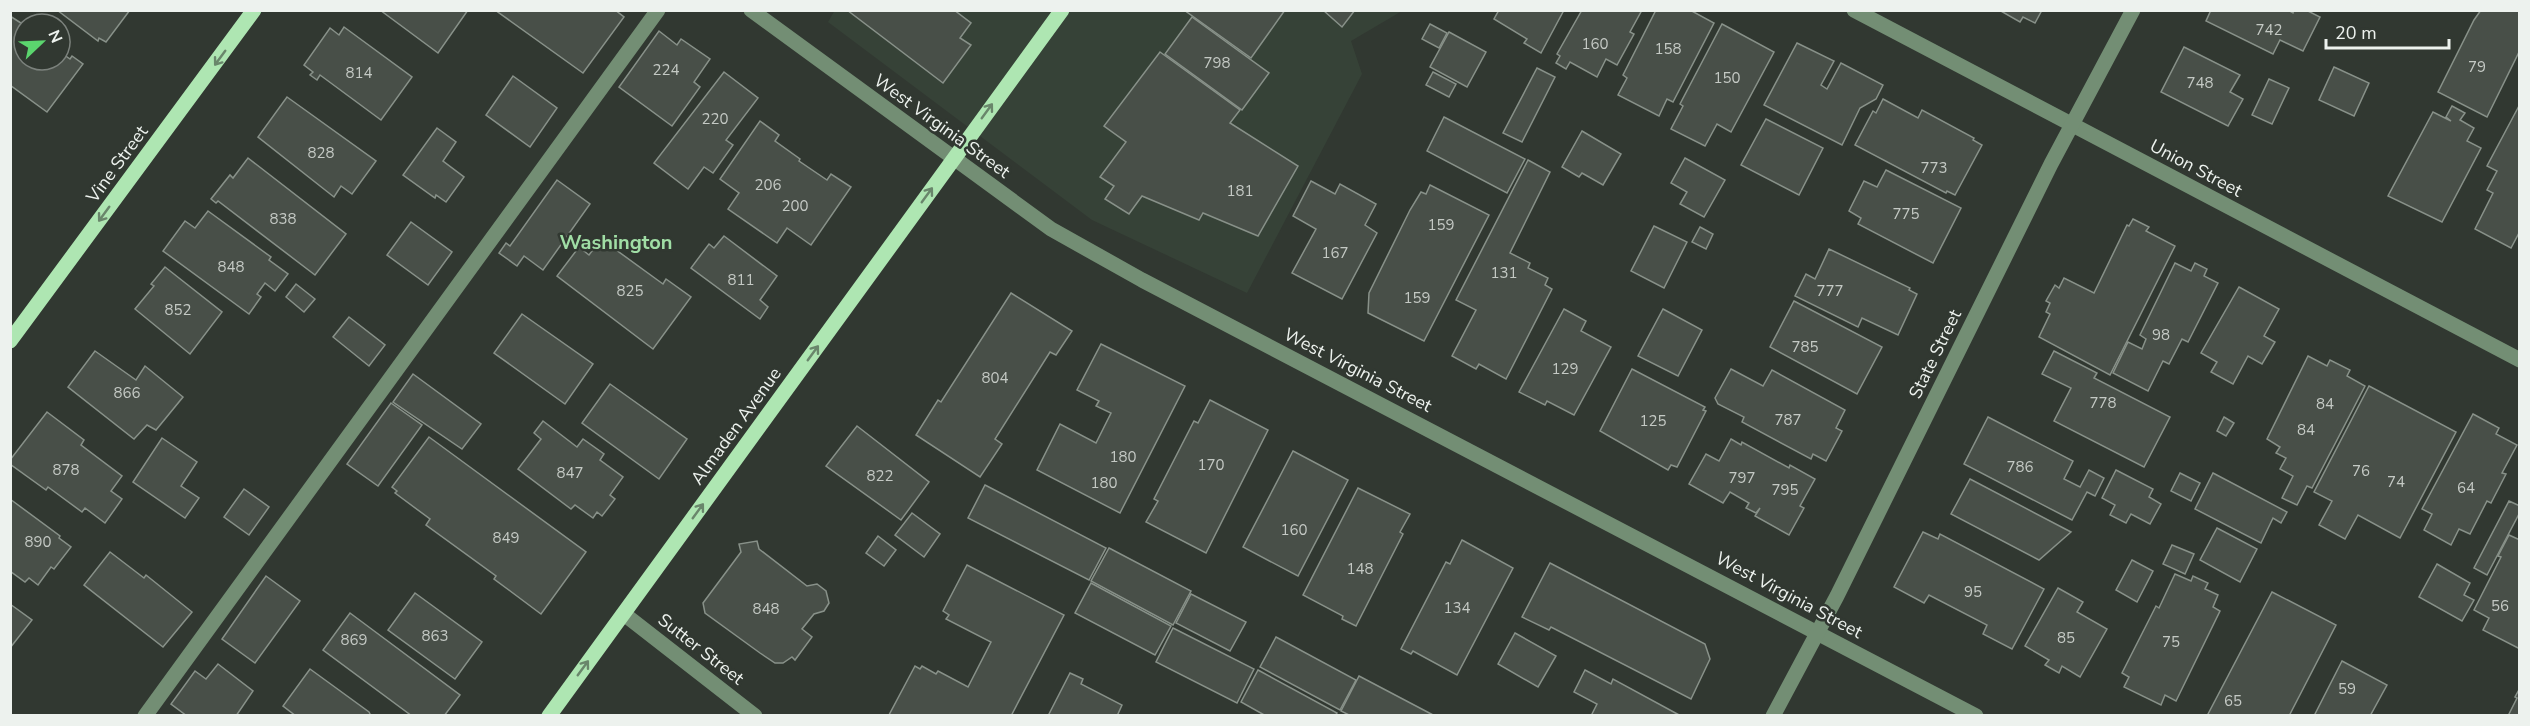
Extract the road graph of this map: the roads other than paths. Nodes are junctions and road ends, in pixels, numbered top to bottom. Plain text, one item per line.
1 (254, 10) edge
2 (658, 10) edge
3 (751, 10) edge
4 (1062, 10) edge
5 (1854, 10) edge
6 (2133, 10) edge
7 (2073, 124) junction
8 (953, 158) junction
9 (10, 341) edge
10 (2520, 360) edge
11 (624, 614) junction
12 (1819, 632) junction
13 (146, 716) edge
14 (549, 716) edge
15 (755, 716) edge
16 (1773, 716) edge
17 (1976, 716) edge

1 -> 9 main road, Vine Street
2 - 13 street
3 - 8 street, West Virginia Street
8 -> 4 main road, Almaden Avenue
5 - 7 street, Union Street
6 - 7 street, State Street
7 - 10 street, Union Street
7 - 12 street, State Street
11 -> 8 main road, Almaden Avenue
8 - 12 street, West Virginia Street
14 -> 11 main road, Almaden Avenue
11 - 15 street, Sutter Street
12 - 16 street, State Street
12 - 17 street, West Virginia Street

